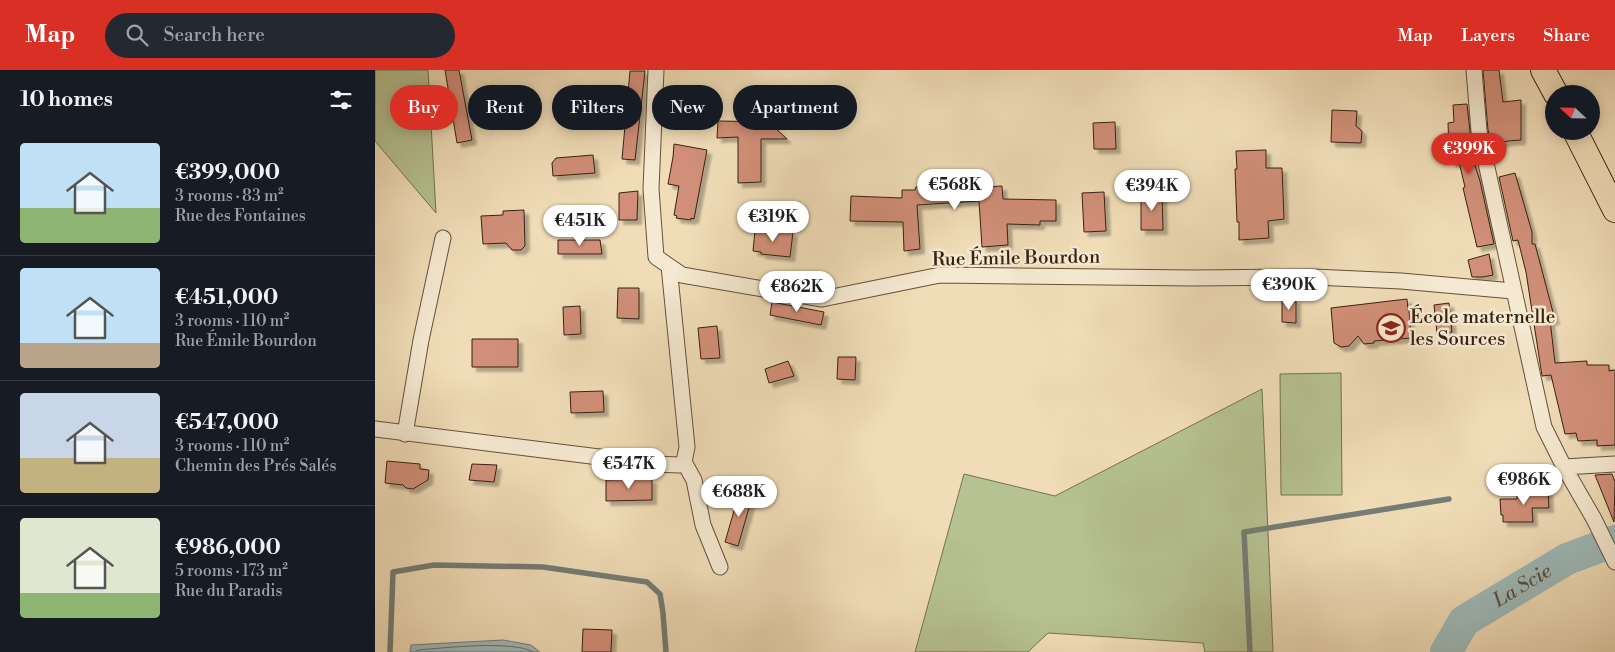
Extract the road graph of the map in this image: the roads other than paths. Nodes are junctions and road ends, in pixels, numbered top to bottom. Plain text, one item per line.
1 (656, 70) edge
2 (1474, 70) edge
3 (1543, 70) edge
4 (1550, 85) edge
5 (1580, 140) edge
6 (1615, 210) edge
7 (443, 238) dead end
8 (669, 266) junction
9 (1513, 291) junction
10 (375, 429) edge
11 (405, 434) junction
12 (684, 462) junction
13 (1615, 464) edge
14 (1564, 467) junction
15 (1614, 561) edge
16 (720, 567) dead end

1 - 8 street, Rue Émile Bourdon
2 - 9 street
3 - 4 main road
5 - 6 main road
7 - 11 street
8 - 9 street, Rue Émile Bourdon
8 - 12 street
9 - 14 street
10 - 11 street
11 - 12 street
12 - 16 street
13 - 14 street
14 - 15 street

